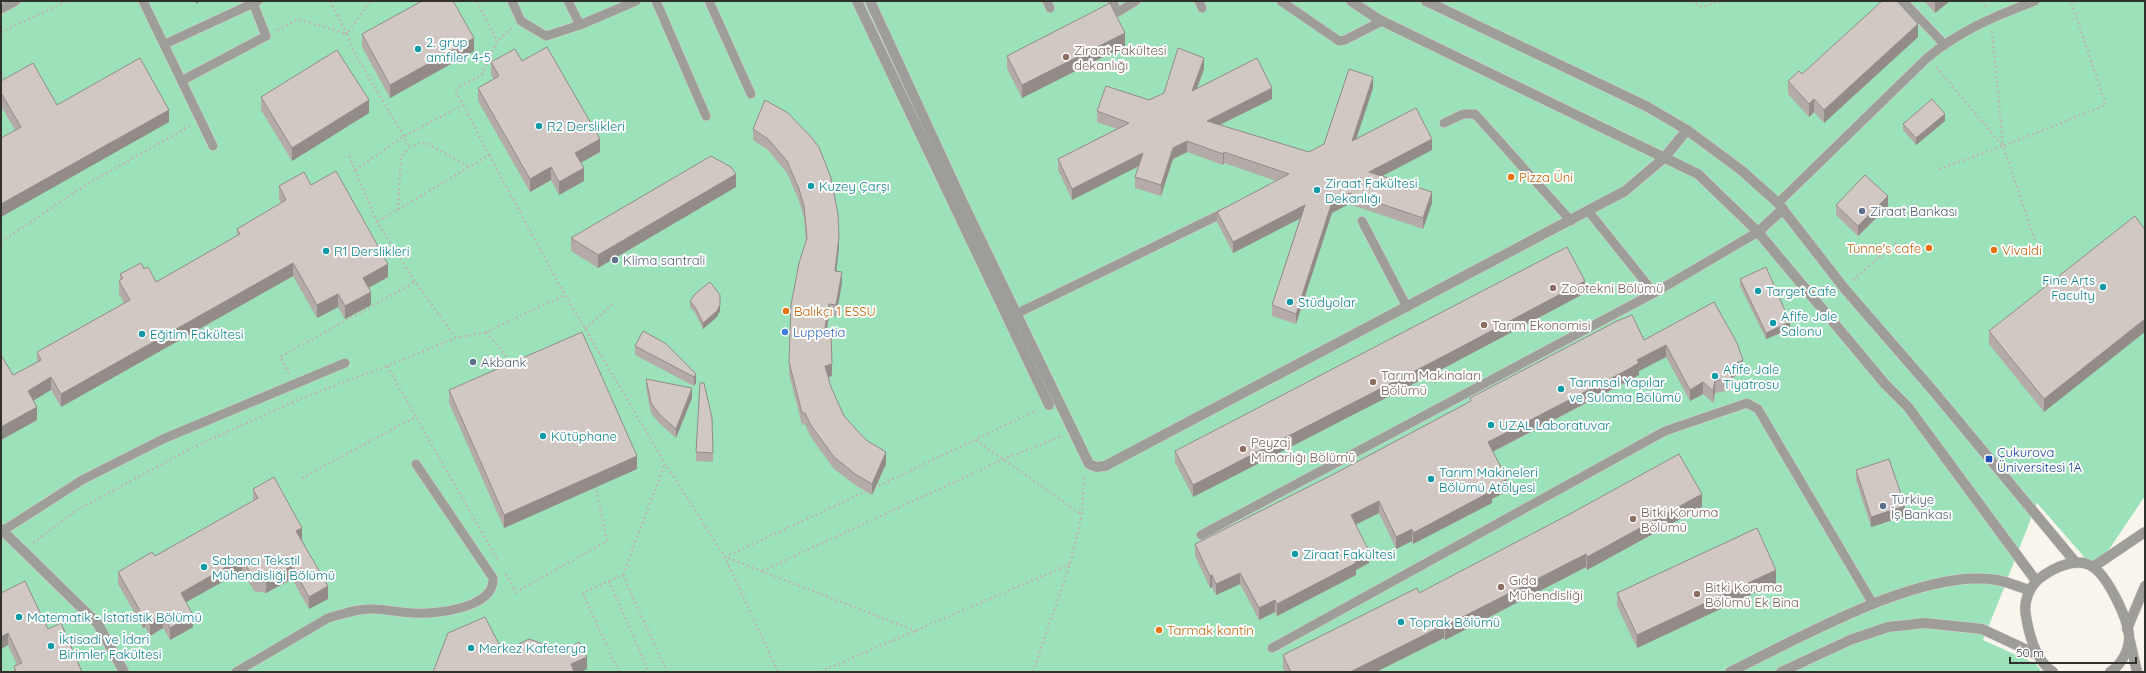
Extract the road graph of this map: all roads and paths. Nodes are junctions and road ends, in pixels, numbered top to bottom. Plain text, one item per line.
1 (16, 1) edge
2 (67, 1) edge
3 (143, 1) edge
4 (330, 1) edge
5 (370, 1) edge
6 (477, 1) edge
7 (512, 1) edge
8 (568, 1) edge
9 (636, 1) edge
10 (656, 1) edge
11 (709, 1) edge
12 (857, 1) edge
13 (870, 1) edge
14 (1112, 1) edge
15 (1136, 1) edge
16 (1281, 1) edge
17 (1351, 1) edge
18 (1426, 1) edge
19 (1691, 1) edge
20 (1721, 1) edge
21 (1904, 1) edge
22 (2035, 1) edge
23 (2072, 1) edge
24 (255, 2) edge
25 (1, 9) edge
26 (1990, 19) junction
27 (521, 21) junction
28 (1382, 21) junction
29 (580, 25) junction
30 (1, 32) edge
31 (346, 34) junction
32 (266, 36) junction
33 (497, 41) junction
34 (165, 44) junction
35 (1944, 44) junction
36 (1927, 58) junction
37 (1, 72) edge
38 (183, 80) junction
39 (7, 84) edge
40 (751, 94) dead end
41 (463, 105) junction
42 (706, 116) dead end
43 (201, 120) junction
44 (1444, 123) dead end
45 (1687, 130) junction
46 (404, 136) junction
47 (213, 146) dead end
48 (2004, 146) junction
49 (410, 148) junction
50 (489, 155) junction
51 (349, 156) dead end
52 (1664, 158) junction
53 (469, 167) junction
54 (1939, 169) dead end
55 (355, 170) junction
56 (1780, 206) junction
57 (398, 210) junction
58 (1589, 212) junction
59 (1223, 213) edge
60 (1362, 221) dead end
61 (1571, 221) junction
62 (377, 222) junction
63 (1758, 232) junction
64 (2035, 240) dead end
65 (1898, 241) dead end
66 (1, 242) edge
67 (415, 282) junction
68 (1844, 288) junction
69 (1654, 293) junction
70 (565, 295) junction
71 (615, 302) dead end
72 (1407, 307) junction
73 (1016, 314) junction
74 (585, 329) junction
75 (486, 332) junction
76 (456, 338) junction
77 (345, 362) dead end
78 (387, 366) junction
79 (514, 367) edge
80 (294, 384) junction
81 (302, 398) junction
82 (1049, 405) joint
83 (417, 416) junction
84 (1064, 435) dead end
85 (976, 440) junction
86 (1004, 459) junction
87 (665, 463) junction
88 (416, 464) dead end
89 (302, 478) dead end
90 (1085, 478) dead end
91 (596, 488) edge
92 (1082, 515) junction
93 (1, 530) edge
94 (2145, 532) edge
95 (1201, 535) dead end
96 (24, 550) junction
97 (725, 557) junction
98 (2076, 563) junction
99 (1070, 564) junction
100 (501, 565) dead end
101 (2093, 567) junction
102 (505, 572) dead end
103 (762, 572) junction
104 (623, 575) junction
105 (609, 581) junction
106 (2036, 581) junction
107 (2145, 586) edge
108 (2029, 590) junction
109 (1873, 604) junction
110 (916, 631) junction
111 (2128, 633) junction
112 (1272, 648) dead end
113 (2038, 655) junction
114 (124, 672) edge
115 (236, 672) edge
116 (619, 672) edge
117 (649, 672) edge
118 (667, 672) edge
119 (778, 672) edge
120 (820, 672) edge
121 (1033, 672) edge
122 (1730, 672) edge
123 (1781, 672) edge
124 (2053, 672) edge
125 (2110, 672) edge
126 (2137, 672) edge

1 - 25 lane
2 - 30 path
3 - 34 lane
4 - 31 path
5 - 31 path
6 - 33 path
7 - 27 lane
8 - 29 lane
9 - 29 lane
10 - 42 lane
11 - 40 lane
12 - 82 street
13 - 73 street
14 - 15 lane
16 - 28 lane
17 - 28 street
18 - 45 street
19 - 20 path
21 - 35 lane
22 - 26 lane
23 - 48 path
24 - 32 lane
24 - 34 lane
26 - 35 lane
26 - 48 path
27 - 29 lane
27 - 33 path
28 - 52 street
31 - 32 path
31 - 46 path
32 - 38 lane
33 - 41 path
34 - 38 lane
35 - 36 lane
36 - 48 path
36 - 56 lane
37 - 39 path
38 - 43 lane
41 - 46 path
41 - 50 path
43 - 47 lane
43 - 66 path
44 - 61 lane
45 - 52 street
45 - 56 street
46 - 49 path
46 - 55 path
48 - 54 path
48 - 64 path
49 - 53 path
49 - 57 path
50 - 53 path
50 - 70 path
51 - 55 path
52 - 58 street
52 - 63 street
53 - 57 path
55 - 62 path
56 - 63 street
56 - 68 street
57 - 62 path
58 - 61 street
58 - 69 lane
59 - 73 lane
60 - 72 lane
61 - 72 street
62 - 67 path
63 - 69 lane
63 - 106 street
65 - 68 path
67 - 76 path
67 - 80 path
68 - 98 street
69 - 95 lane
70 - 74 path
70 - 75 path
71 - 74 path
72 - 73 street
74 - 87 path
75 - 76 path
75 - 79 path
76 - 78 path
77 - 80 lane
78 - 81 path
78 - 83 path
80 - 81 path
80 - 93 lane
81 - 96 path
82 - 85 path
83 - 89 path
83 - 100 path
84 - 86 path
85 - 86 path
85 - 97 path
86 - 92 path
86 - 103 path
87 - 97 path
87 - 104 path
88 - 115 lane
90 - 92 path
91 - 102 path
92 - 99 path
93 - 96 street
94 - 101 street
96 - 114 street
97 - 103 path
97 - 119 path
98 - 101 street
98 - 106 street
99 - 110 path
99 - 121 path
101 - 111 street
103 - 110 path
104 - 105 path
104 - 118 path
105 - 116 path
105 - 117 path
106 - 108 street
107 - 111 street
108 - 109 street
108 - 113 street
109 - 112 lane
109 - 122 street
110 - 120 path
111 - 125 street
111 - 126 street
113 - 123 street
113 - 124 street

